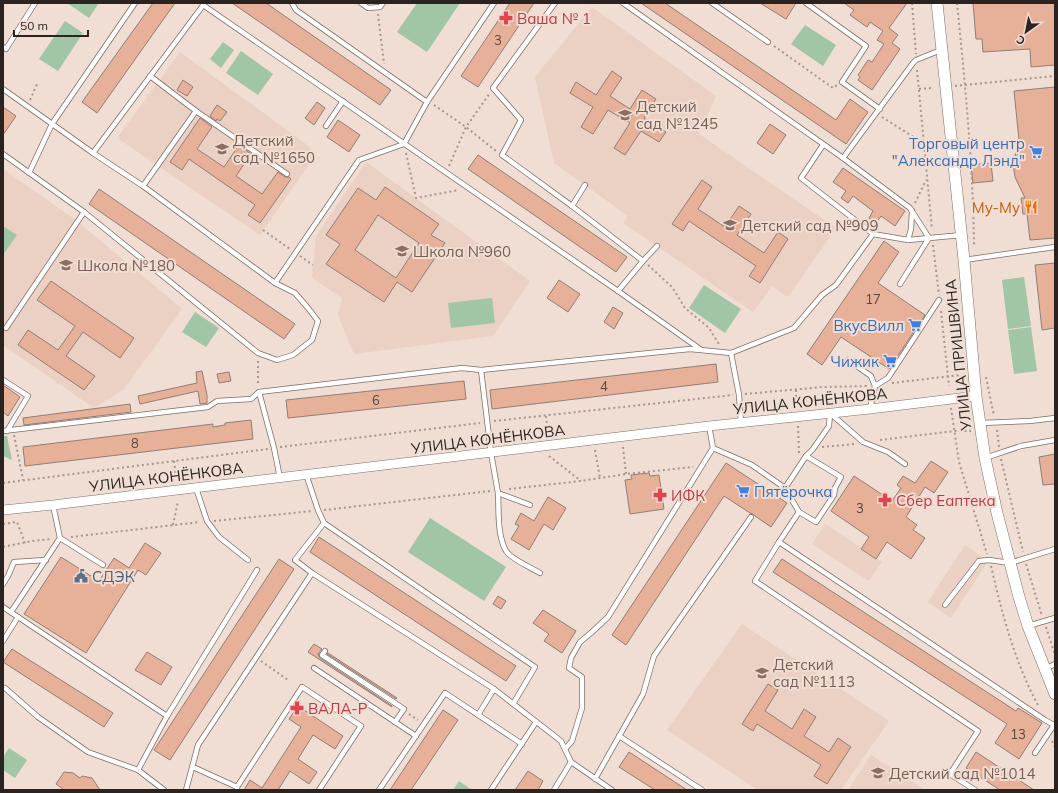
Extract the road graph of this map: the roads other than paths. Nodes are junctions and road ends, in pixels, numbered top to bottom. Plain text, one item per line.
1 (35, 3) edge
2 (135, 3) edge
3 (292, 3) edge
4 (361, 3) edge
5 (383, 3) edge
6 (494, 3) edge
7 (555, 3) edge
8 (623, 3) edge
9 (712, 3) edge
10 (806, 3) edge
11 (937, 3) edge
12 (204, 4) edge
13 (768, 42) road end
14 (3, 47) edge
15 (943, 50) junction
16 (150, 76) junction
17 (3, 89) edge
18 (343, 102) junction
19 (426, 102) junction
20 (880, 109) junction
21 (196, 111) junction
22 (52, 124) junction
23 (326, 126) dead end
24 (404, 144) junction
25 (823, 145) junction
26 (93, 153) junction
27 (3, 154) edge
28 (843, 158) junction
29 (29, 173) junction
30 (287, 174) dead end
31 (585, 185) dead end
32 (143, 186) junction
33 (572, 206) junction
34 (911, 209) junction
35 (84, 212) junction
36 (873, 234) junction
37 (962, 235) junction
38 (931, 238) junction
39 (908, 240) junction
40 (657, 246) dead end
41 (1055, 247) edge
42 (969, 260) junction
43 (643, 261) junction
44 (275, 283) junction
45 (900, 284) dead end
46 (618, 291) junction
47 (940, 300) dead end
48 (6, 328) dead end
49 (701, 350) junction
50 (731, 353) junction
51 (848, 360) dead end
52 (481, 370) junction
53 (3, 380) edge
54 (875, 386) junction
55 (259, 392) junction
56 (976, 396) junction
57 (870, 409) junction
58 (830, 413) junction
59 (1055, 418) edge
60 (741, 423) junction
61 (709, 426) junction
62 (975, 427) junction
63 (5, 431) edge
64 (1055, 440) edge
65 (713, 448) junction
66 (491, 453) junction
67 (806, 456) junction
68 (985, 458) junction
69 (905, 464) dead end
70 (306, 474) junction
71 (280, 478) junction
72 (196, 488) junction
73 (785, 488) junction
74 (498, 492) junction
75 (53, 505) junction
76 (530, 505) dead end
77 (4, 508) edge
78 (799, 512) junction
79 (751, 517) dead end
80 (324, 524) junction
81 (60, 538) junction
82 (779, 542) junction
83 (1055, 549) edge
84 (46, 560) junction
85 (248, 560) dead end
86 (1010, 563) junction
87 (103, 565) dead end
88 (257, 570) dead end
89 (312, 572) junction
90 (540, 573) dead end
91 (3, 584) edge
92 (945, 605) dead end
93 (3, 607) edge
94 (11, 612) junction
95 (18, 617) junction
96 (1055, 618) edge
97 (1028, 626) junction
98 (3, 641) edge
99 (325, 651) dead end
100 (1050, 666) edge
101 (314, 668) dead end
102 (4, 688) edge
103 (494, 689) junction
104 (1055, 694) edge
105 (513, 704) junction
106 (478, 715) junction
107 (167, 716) junction
108 (395, 722) junction
109 (536, 722) junction
110 (1054, 725) edge
111 (416, 736) junction
112 (620, 736) junction
113 (522, 744) junction
114 (565, 749) junction
115 (1035, 753) dead end
116 (571, 762) junction
117 (192, 767) junction
118 (138, 770) junction
119 (595, 779) junction
120 (237, 788) edge
121 (164, 790) edge
122 (186, 790) edge
123 (319, 790) edge
124 (379, 790) edge
125 (491, 790) edge
126 (554, 790) edge
127 (612, 790) edge
128 (702, 790) edge
129 (975, 790) edge

1 - 14 lane
2 - 22 lane
3 - 19 lane
4 - 5 lane
6 - 19 lane
7 - 33 lane
8 - 25 lane
9 - 13 lane
10 - 20 lane
11 - 15 street, УЛИЦА ПРИШВИНА
12 - 16 lane
12 - 18 lane
15 - 20 lane
15 - 37 street, УЛИЦА ПРИШВИНА
16 - 21 lane
16 - 26 lane
17 - 22 lane
18 - 23 lane
18 - 24 lane
19 - 24 lane
20 - 28 lane
21 - 30 lane
21 - 32 lane
22 - 26 lane
22 - 29 lane
24 - 44 lane
24 - 46 lane
25 - 28 lane
25 - 36 lane
26 - 32 lane
27 - 29 lane
28 - 34 lane
29 - 35 lane
31 - 33 lane
32 - 44 lane
33 - 43 lane
34 - 38 lane
34 - 39 lane
35 - 44 lane
35 - 48 lane
36 - 39 lane
36 - 50 lane
37 - 38 lane
37 - 42 street, УЛИЦА ПРИШВИНА
38 - 39 lane
38 - 45 lane
40 - 43 lane
41 - 42 lane
42 - 56 street, УЛИЦА ПРИШВИНА
43 - 46 lane
46 - 49 lane
47 - 54 lane
49 - 50 lane
49 - 52 lane
50 - 60 lane
51 - 54 lane
52 - 55 lane
52 - 66 lane
53 - 63 lane
54 - 57 lane
55 - 63 lane
55 - 71 lane
56 - 57 street, УЛИЦА КОНЁНКОВА
56 - 62 street, УЛИЦА ПРИШВИНА
57 - 58 street, УЛИЦА КОНЁНКОВА
58 - 60 street, УЛИЦА КОНЁНКОВА
58 - 67 lane
58 - 69 lane
59 - 62 lane
60 - 61 street, УЛИЦА КОНЁНКОВА
61 - 65 lane
61 - 66 street, УЛИЦА КОНЁНКОВА
62 - 68 street, УЛИЦА ПРИШВИНА
64 - 68 lane
65 - 73 lane
65 - 114 lane
66 - 70 street, УЛИЦА КОНЁНКОВА
66 - 74 lane
67 - 73 lane
67 - 78 lane
68 - 86 street, УЛИЦА ПРИШВИНА
70 - 71 street, УЛИЦА КОНЁНКОВА
70 - 80 lane
71 - 72 street, УЛИЦА КОНЁНКОВА
72 - 75 street, УЛИЦА КОНЁНКОВА
72 - 85 lane
73 - 78 lane
74 - 76 lane
74 - 90 lane
75 - 77 street, УЛИЦА КОНЁНКОВА
75 - 81 lane
78 - 82 lane
79 - 112 lane
80 - 89 lane
80 - 105 lane
81 - 84 lane
81 - 87 lane
82 - 110 lane
82 - 129 lane
83 - 86 lane
84 - 91 lane
84 - 94 lane
86 - 92 lane
86 - 97 street, УЛИЦА ПРИШВИНА
88 - 107 lane
89 - 103 lane
89 - 117 lane
93 - 94 lane
94 - 95 lane
95 - 98 lane
95 - 107 lane
96 - 97 lane
97 - 100 street, УЛИЦА ПРИШВИНА
99 - 108 lane
100 - 104 street, УЛИЦА ПРИШВИНА
101 - 108 lane
102 - 118 lane
103 - 105 lane
103 - 106 lane
105 - 109 lane
106 - 111 lane
106 - 113 lane
107 - 118 lane
108 - 111 lane
109 - 113 lane
109 - 114 lane
110 - 115 lane
111 - 124 lane
112 - 119 lane
112 - 128 lane
113 - 125 lane
114 - 116 lane
116 - 119 lane
116 - 126 lane
117 - 120 lane
117 - 122 lane
118 - 121 lane
119 - 127 lane
120 - 123 lane

